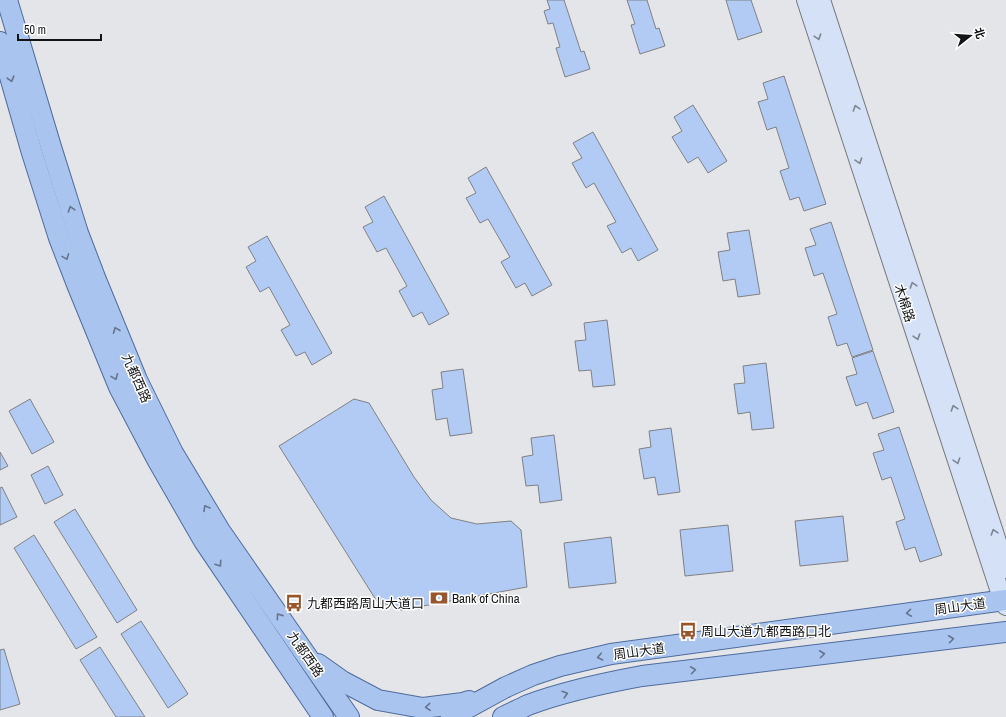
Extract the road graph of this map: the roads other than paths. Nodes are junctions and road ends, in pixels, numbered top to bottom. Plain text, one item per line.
1 (8, 0) edge
2 (806, 0) edge
3 (821, 0) edge
4 (0, 42) edge
5 (1006, 569) edge
6 (1005, 602) edge
7 (1006, 632) edge
8 (308, 656) junction
9 (506, 687) junction
10 (520, 711) edge
11 (323, 717) edge
12 (349, 717) edge
13 (450, 717) edge
14 (503, 717) edge

8 -> 1 main road, 九都西路
2 -> 6 main road, 木棉路
5 -> 3 main road, 木棉路
4 -> 11 main road, 九都西路
6 -> 9 main road, 周山大道
10 -> 7 main road, 周山大道
9 -> 8 main road
8 - 12 main road, 九都西路
9 - 13 main road, 周山大道
10 - 14 main road, 周山大道

